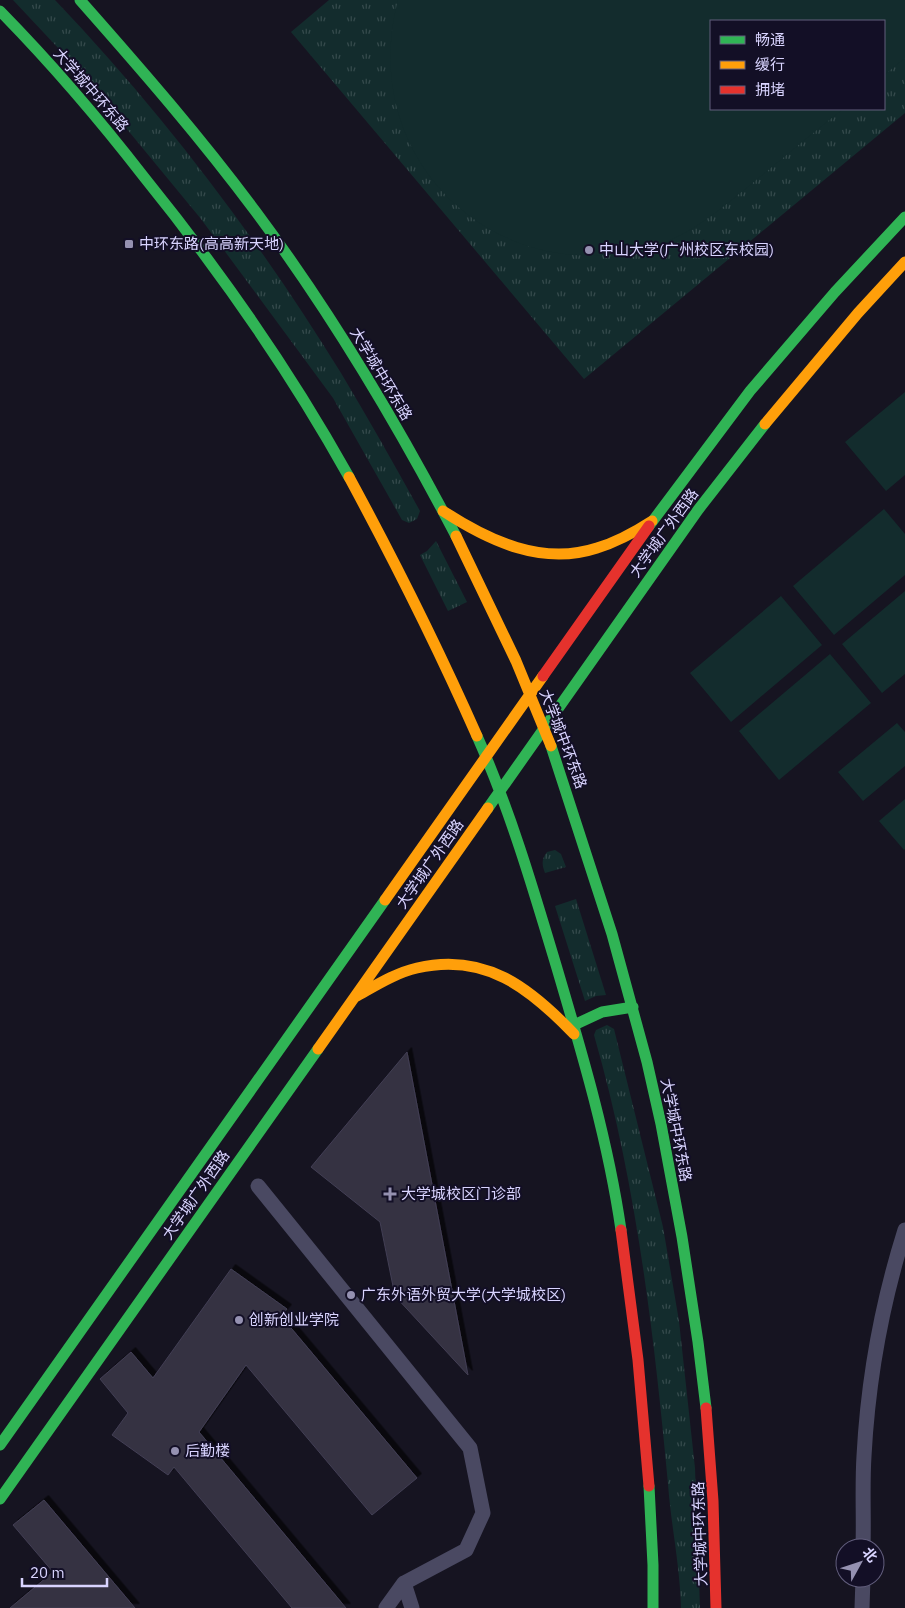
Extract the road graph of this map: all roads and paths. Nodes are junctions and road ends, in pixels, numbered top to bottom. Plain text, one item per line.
1 (80, 0) edge
2 (0, 11) edge
3 (905, 216) edge
4 (905, 262) edge
5 (442, 510) junction
6 (652, 522) junction
7 (530, 694) junction
8 (545, 728) junction
9 (486, 757) junction
10 (499, 792) junction
11 (355, 997) junction
12 (632, 1007) junction
13 (574, 1025) junction
14 (579, 1040) junction
15 (258, 1186) dead end
16 (905, 1230) edge
17 (0, 1445) edge
18 (0, 1499) edge
19 (863, 1538) edge
20 (404, 1583) junction
21 (863, 1588) edge
22 (386, 1608) edge
23 (412, 1608) edge
24 (653, 1608) edge
25 (716, 1608) edge
26 (862, 1608) edge

1 - 5 main road, 大学城中环东路
2 - 9 main road, 大学城中环东路
3 - 6 main road, 大学城广外西路
4 - 8 main road, 大学城广外西路
5 - 6 main road
5 - 7 main road, 大学城中环东路
6 - 7 main road, 大学城广外西路
7 - 8 main road, 大学城中环东路
7 - 9 main road, 大学城广外西路
8 - 10 main road, 大学城广外西路
8 - 12 main road, 大学城中环东路
9 - 10 main road, 大学城中环东路
9 - 17 main road, 大学城广外西路
10 - 11 main road, 大学城广外西路
10 - 13 main road, 大学城中环东路
11 - 14 main road
11 - 18 main road, 大学城广外西路
12 - 13 main road
12 - 25 main road, 大学城中环东路
13 - 14 main road, 大学城中环东路
14 - 24 main road, 大学城中环东路
15 - 20 lane
16 - 19 lane
20 - 22 lane
20 - 23 lane
21 - 26 lane

